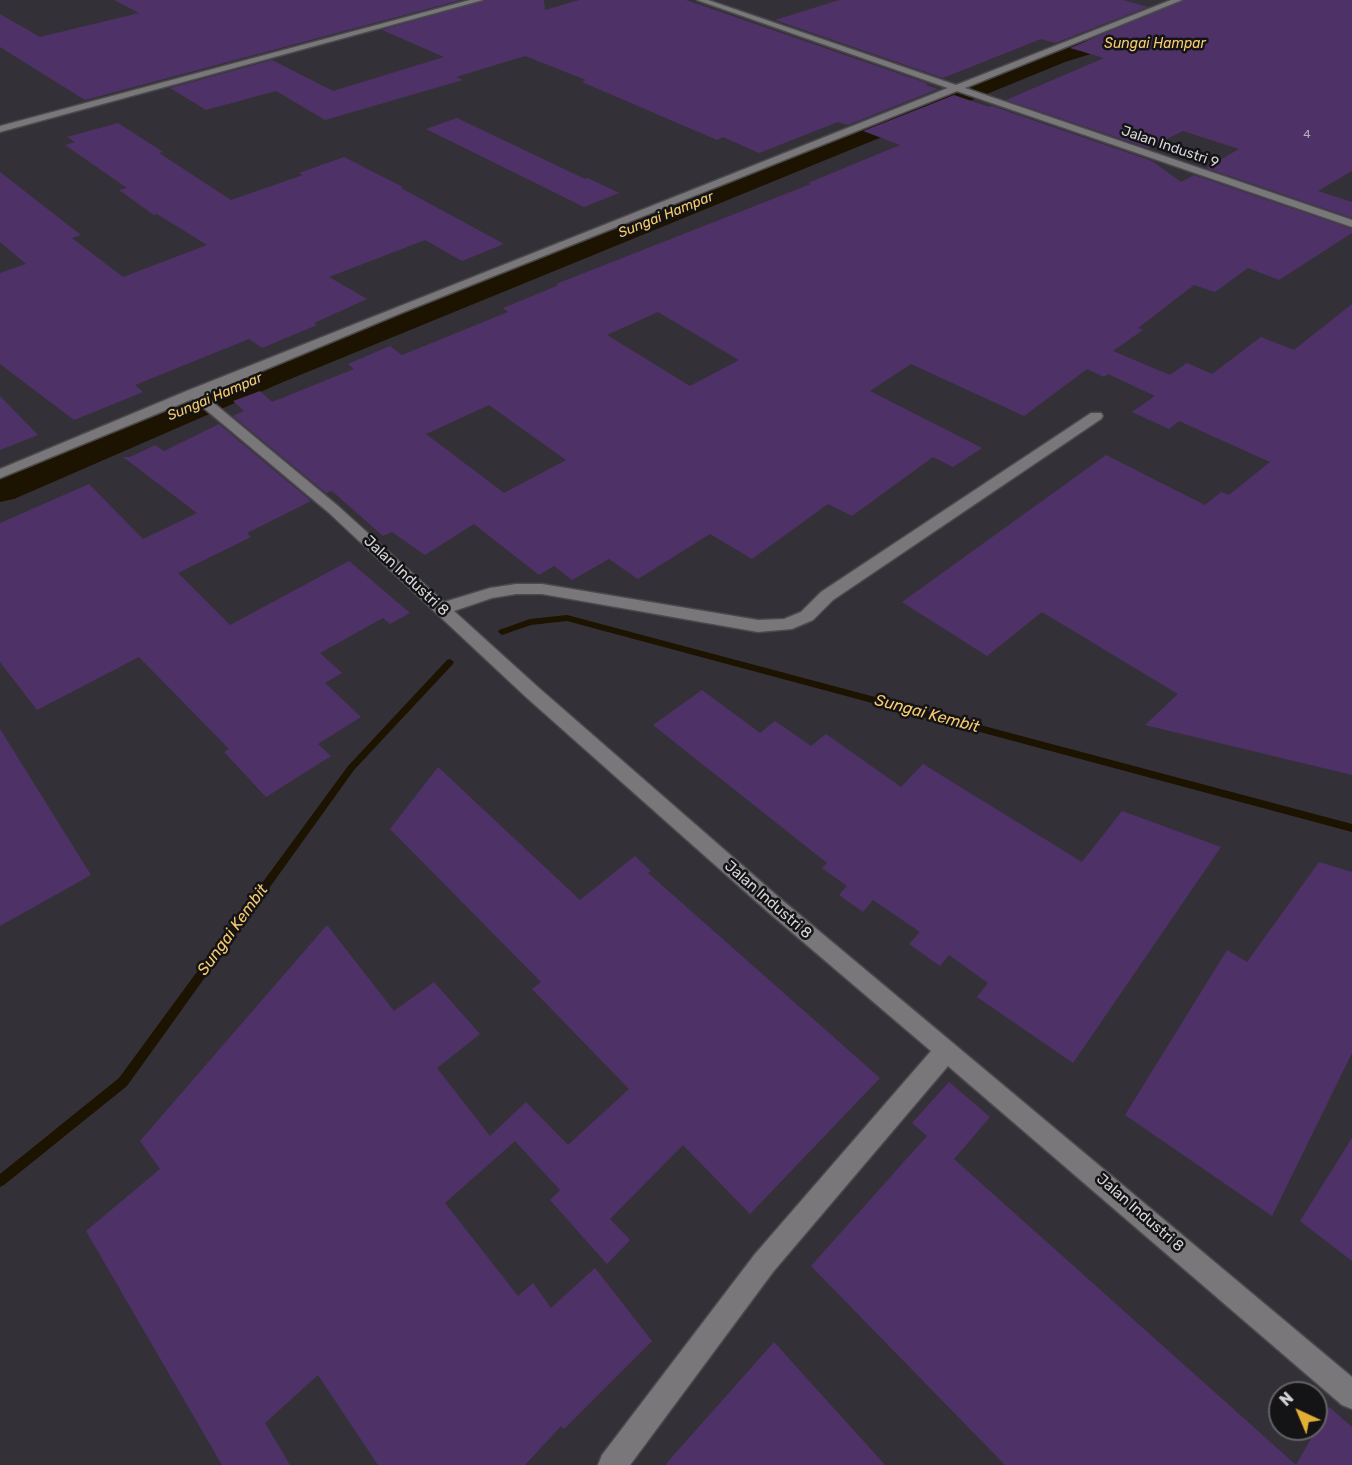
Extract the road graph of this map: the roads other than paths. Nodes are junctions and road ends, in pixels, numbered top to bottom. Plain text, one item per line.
1 (479, 0) edge
2 (701, 0) edge
3 (1178, 0) edge
4 (958, 88) junction
5 (0, 129) edge
6 (1352, 224) edge
7 (196, 395) junction
8 (1096, 416) dead end
9 (0, 474) edge
10 (441, 609) junction
11 (946, 1051) junction
12 (1352, 1395) edge
13 (612, 1465) edge

1 - 5 street
2 - 4 street, Jalan Industri 9
3 - 4 street
4 - 6 street, Jalan Industri 9
4 - 7 street
7 - 9 street
7 - 10 street, Jalan Industri 8
8 - 10 street
10 - 11 street, Jalan Industri 8
11 - 12 street, Jalan Industri 8
11 - 13 street

